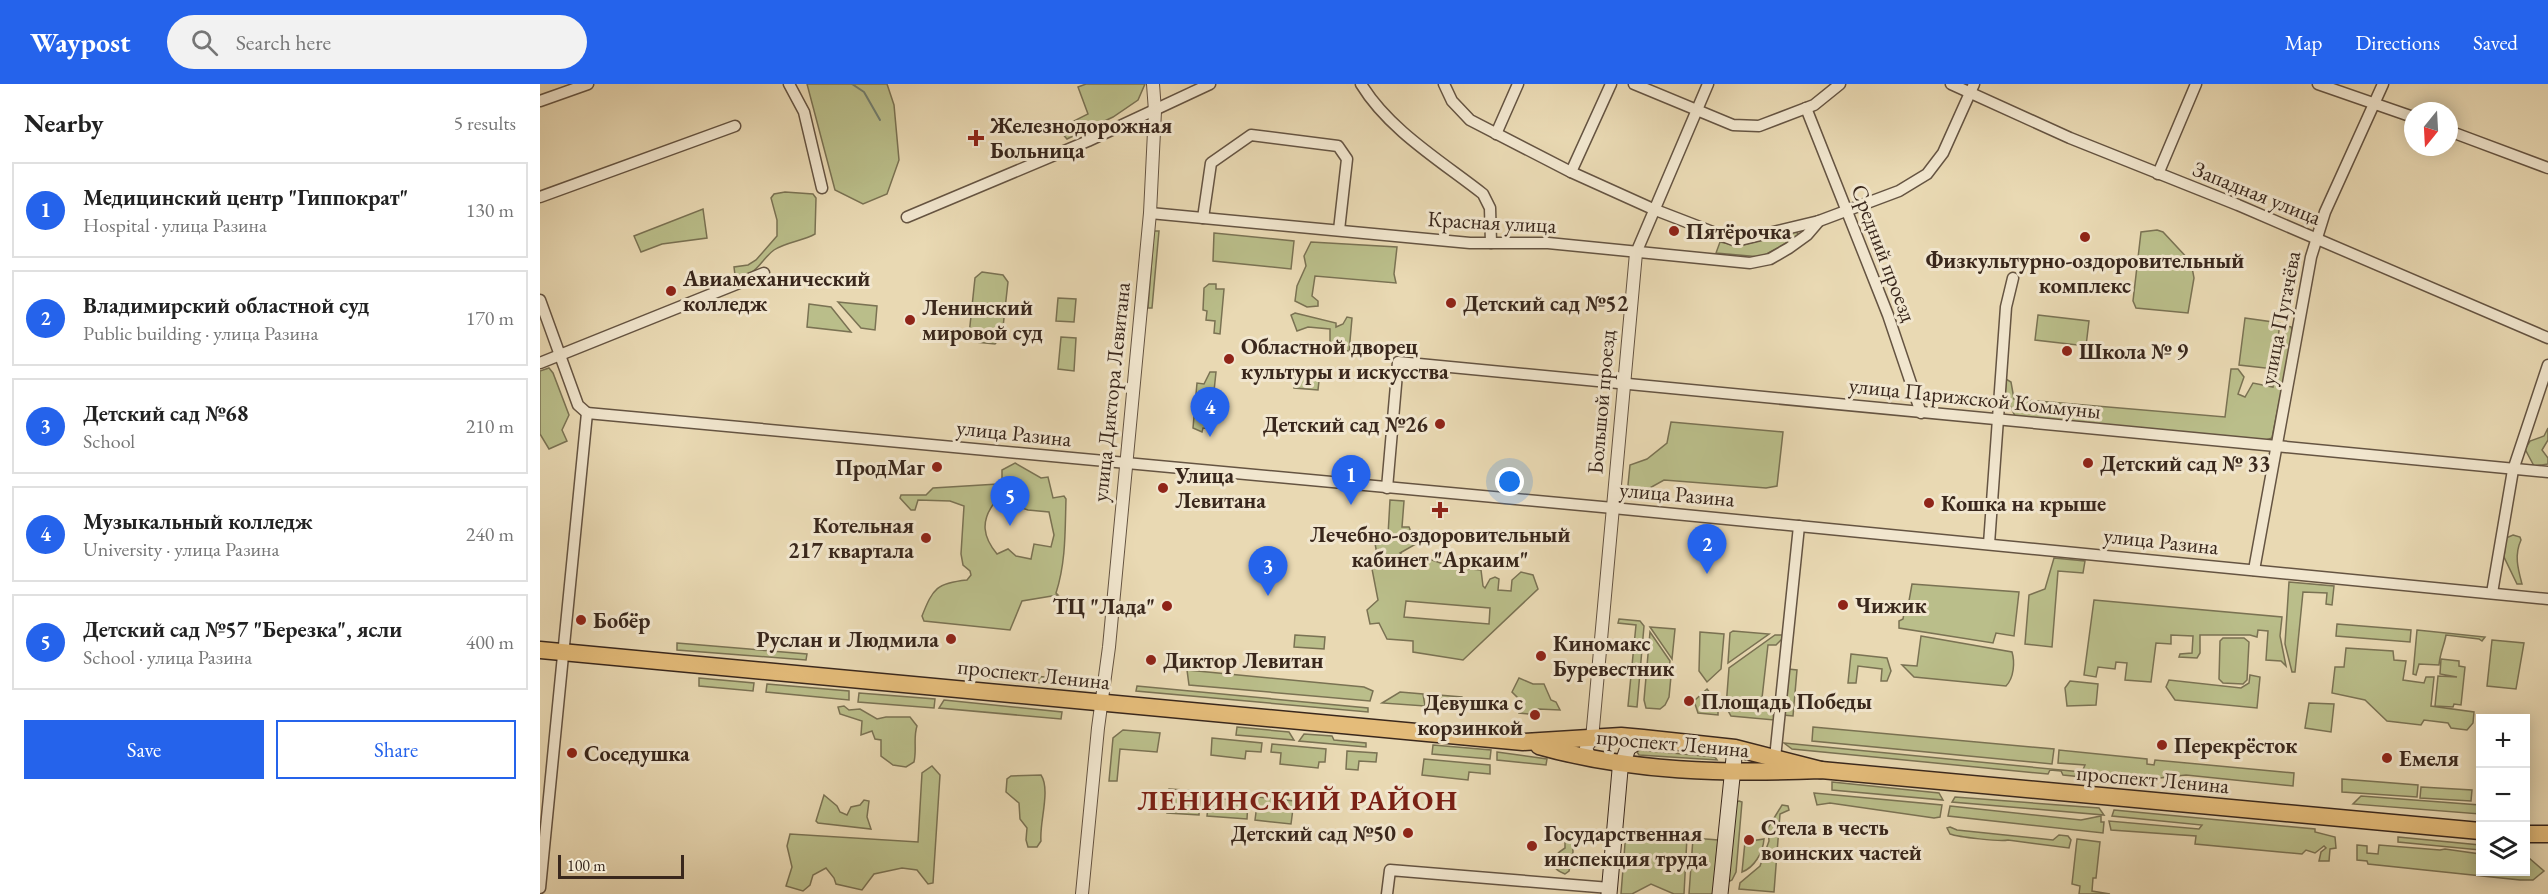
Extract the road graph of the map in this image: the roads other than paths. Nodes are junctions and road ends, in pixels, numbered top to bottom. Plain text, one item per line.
1 (588, 84) edge
2 (789, 84) edge
3 (1153, 84) edge
4 (1210, 84) edge
5 (1361, 84) edge
6 (1444, 84) edge
7 (1518, 84) edge
8 (1611, 84) edge
9 (1634, 84) edge
10 (1708, 84) edge
11 (1840, 84) edge
12 (1951, 84) edge
13 (2196, 84) edge
14 (2318, 84) edge
15 (2383, 84) edge
16 (1972, 88) edge
17 (540, 100) edge
18 (2375, 103) junction
19 (1806, 108) junction
20 (1155, 111) junction
21 (1696, 112) junction
22 (2404, 114) edge
23 (735, 126) dead end
24 (2458, 133) edge
25 (1496, 134) junction
26 (2548, 168) edge
27 (1571, 172) junction
28 (2158, 174) junction
29 (822, 188) dead end
30 (540, 197) edge
31 (1653, 209) junction
32 (1847, 211) junction
33 (1150, 213) junction
34 (907, 217) dead end
35 (1203, 218) junction
36 (1819, 221) junction
37 (1340, 230) junction
38 (2316, 239) junction
39 (1491, 243) junction
40 (1636, 253) junction
41 (764, 273) dead end
42 (2013, 278) dead end
43 (540, 300) edge
44 (2548, 338) edge
45 (561, 355) junction
46 (540, 363) edge
47 (2548, 364) edge
48 (1624, 383) junction
49 (587, 413) junction
50 (1921, 413) junction
51 (1999, 420) junction
52 (2276, 447) junction
53 (1125, 464) junction
54 (2513, 470) junction
55 (2548, 472) edge
56 (1387, 488) junction
57 (1613, 508) junction
58 (1798, 526) junction
59 (1989, 544) junction
60 (2253, 570) junction
61 (2492, 593) junction
62 (2548, 599) edge
63 (540, 650) edge
64 (563, 652) junction
65 (1101, 703) junction
66 (1643, 738) junction
67 (1592, 739) junction
68 (1523, 742) junction
69 (1735, 748) junction
70 (1590, 758) junction
71 (1775, 758) junction
72 (1622, 763) junction
73 (1821, 770) junction
74 (1732, 773) junction
75 (2476, 831) edge
76 (2530, 834) edge
77 (2548, 834) edge
78 (540, 888) edge
79 (1610, 891) edge
80 (1082, 894) edge
81 (1387, 894) edge
82 (1720, 894) edge

1 - 17 street
2 - 29 street
3 - 20 street, улица Диктора Левитана
4 - 20 street
5 - 39 street
6 - 25 street, Красная улица
7 - 25 street
8 - 27 street
9 - 21 street
10 - 21 street, Большой проезд
11 - 19 street
12 - 16 street, Западная улица
13 - 28 street
14 - 18 street
15 - 18 street, улица Пугачёва
16 - 28 street, Западная улица
16 - 32 street, Красная улица
18 - 22 street
18 - 38 street, улица Пугачёва
19 - 21 street
19 - 32 street, Средний проезд
20 - 33 street, улица Диктора Левитана
20 - 34 street
21 - 31 street, Большой проезд
23 - 30 street
24 - 26 street
25 - 27 street, Красная улица
27 - 31 street, Красная улица
28 - 38 street, Западная улица
31 - 36 street, Красная улица
31 - 40 street, Большой проезд
32 - 36 street, Красная улица
32 - 50 street, Средний проезд
33 - 35 street, Красная улица
33 - 53 street, улица Диктора Левитана
35 - 37 street, Красная улица
35 - 37 street
36 - 40 street, Красная улица
37 - 39 street, Красная улица
38 - 44 street, Западная улица
38 - 52 street, улица Пугачёва
39 - 40 street, Красная улица
40 - 48 street, Большой проезд
41 - 45 street
42 - 51 street
43 - 45 street
45 - 46 street
45 - 49 street
47 - 54 street
48 - 50 street, улица Парижской Коммуны
48 - 56 street, улица Парижской Коммуны
48 - 57 street, Большой проезд
49 - 53 street, улица Разина
49 - 64 street
50 - 51 street, улица Парижской Коммуны
51 - 52 street, улица Парижской Коммуны
51 - 59 street
52 - 54 street, улица Парижской Коммуны
52 - 60 street, улица Пугачёва
53 - 56 street, улица Разина
53 - 65 street, улица Диктора Левитана
54 - 55 street, улица Парижской Коммуны
54 - 61 street
56 - 57 street, улица Разина
57 - 58 street, улица Разина
57 - 67 street, Большой проезд
58 - 59 street, улица Разина
58 - 71 street
59 - 60 street, улица Разина
60 - 61 street, улица Разина
61 - 62 street, улица Разина
63 - 64 main road, проспект Ленина
64 - 65 main road, проспект Ленина
64 - 78 street
65 - 68 main road, проспект Ленина
65 - 80 street, улица Диктора Левитана
66 - 67 main road, проспект Ленина
66 - 69 main road, проспект Ленина
66 - 72 main road
67 - 68 main road, проспект Ленина
67 - 70 street, Большой проезд
68 - 70 main road, проспект Ленина
69 - 71 main road, проспект Ленина
69 - 74 main road
70 - 72 main road, проспект Ленина
71 - 73 main road, проспект Ленина
72 - 74 main road, проспект Ленина
72 - 79 main road
73 - 74 main road, проспект Ленина
73 - 75 main road, проспект Ленина
74 - 82 main road
76 - 77 main road
79 - 81 street

